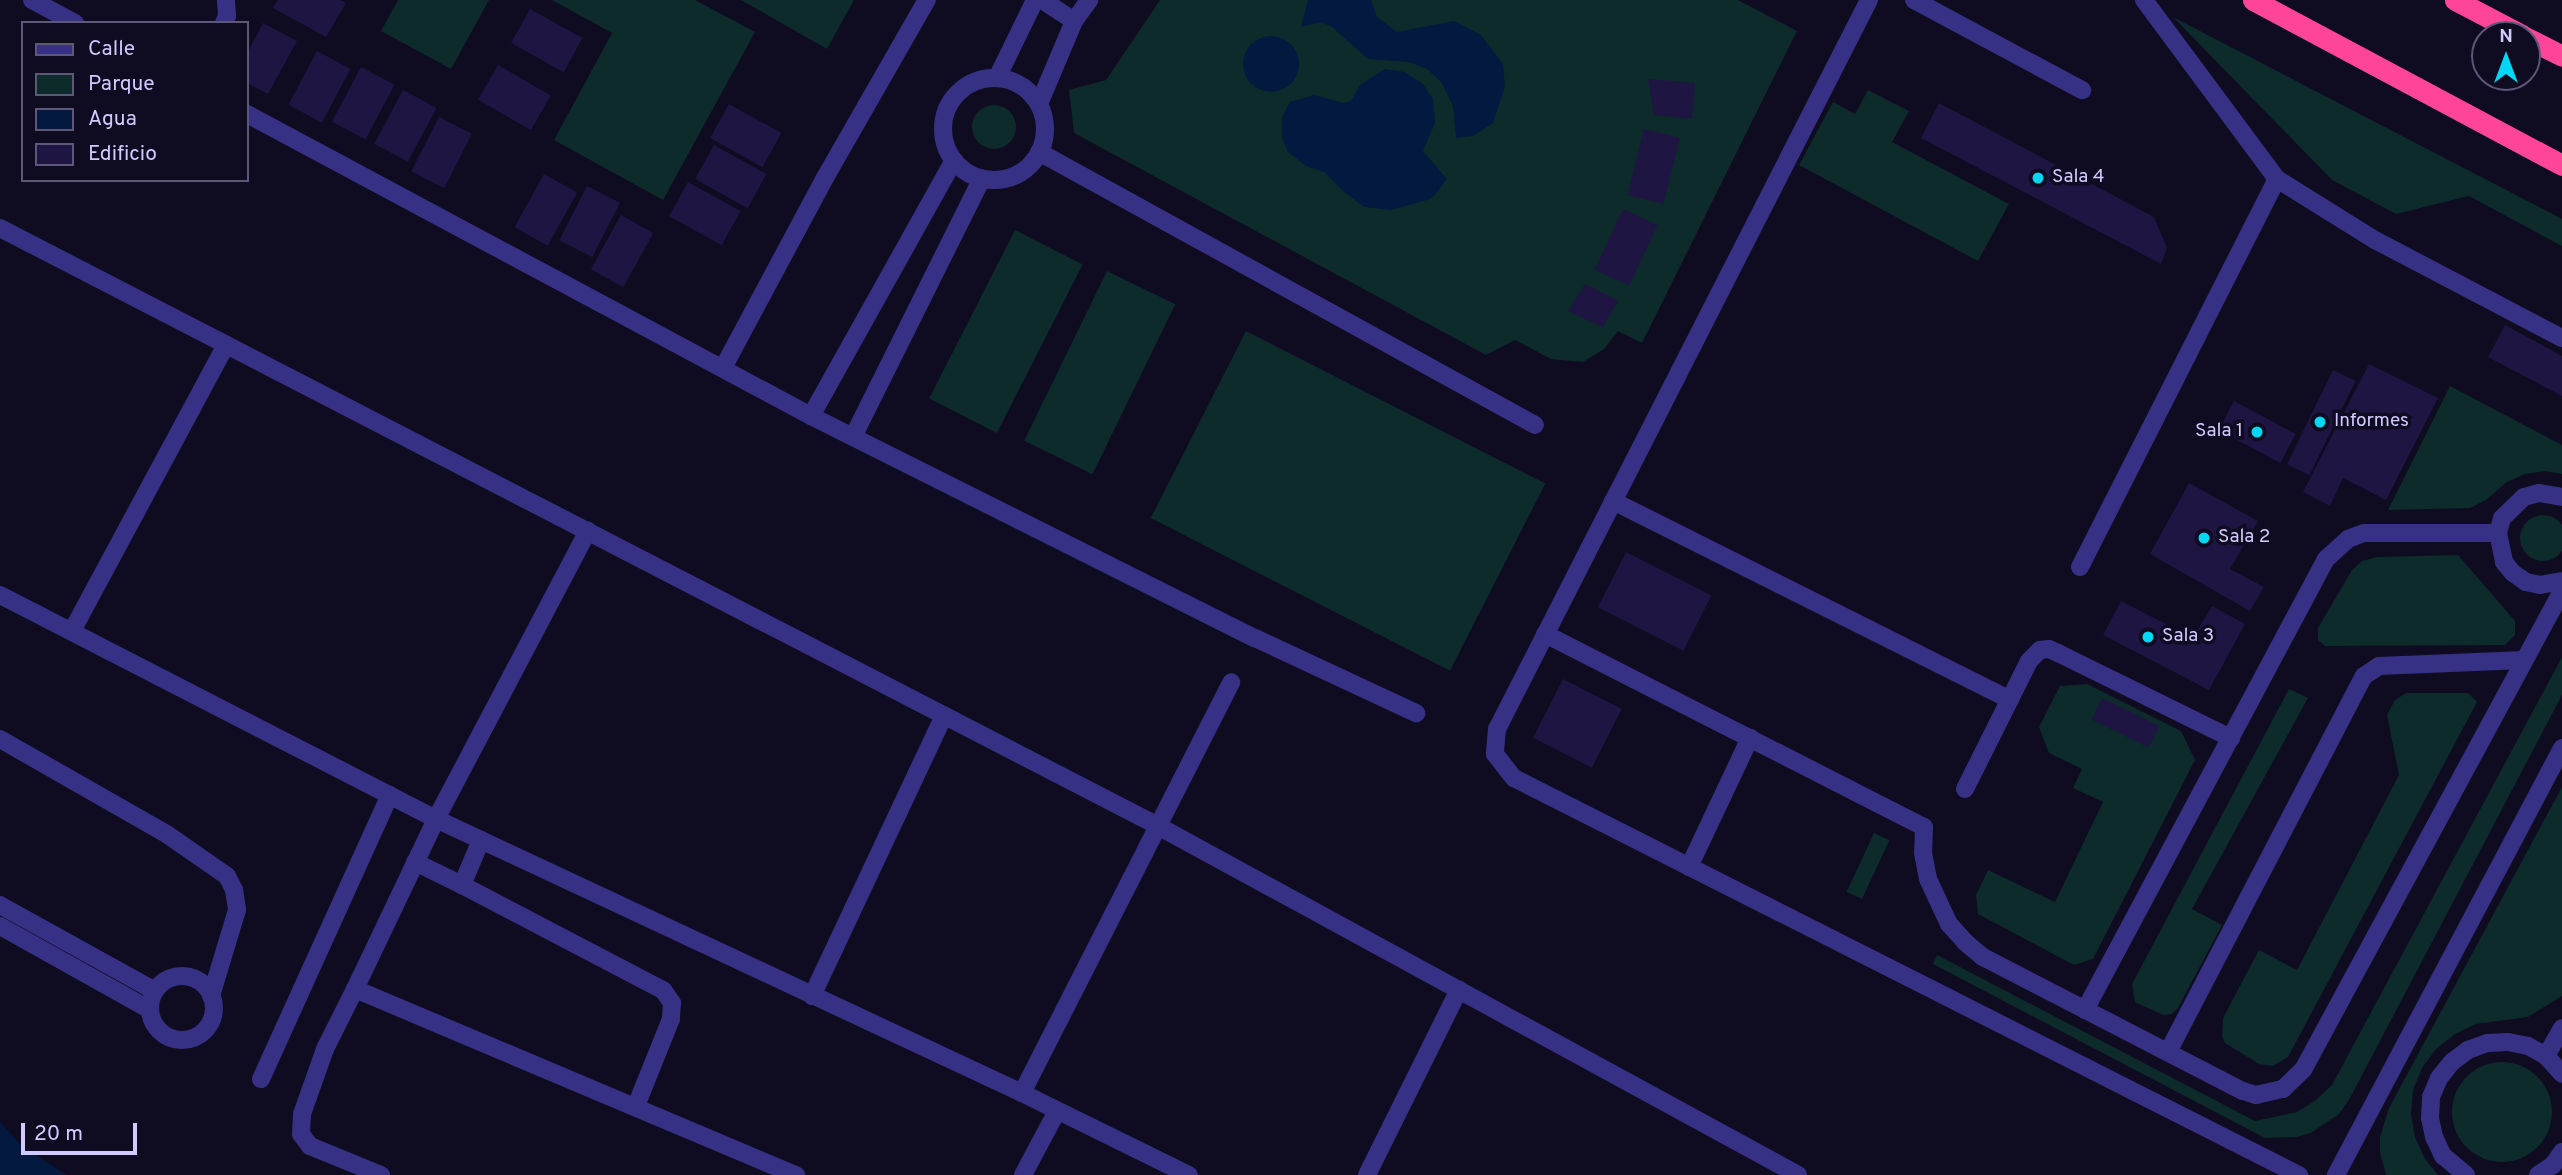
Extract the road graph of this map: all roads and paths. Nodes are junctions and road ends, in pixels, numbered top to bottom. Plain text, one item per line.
1 (32, 0) edge
2 (226, 0) edge
3 (928, 0) edge
4 (1035, 0) edge
5 (1042, 0) edge
6 (1089, 0) edge
7 (1869, 0) edge
8 (1914, 0) edge
9 (2144, 0) edge
10 (2253, 0) edge
11 (2455, 0) edge
12 (71, 21) edge
13 (225, 21) edge
14 (1074, 21) junction
15 (2495, 21) edge
16 (2541, 45) edge
17 (2562, 56) edge
18 (997, 78) junction
19 (2082, 90) dead end
20 (1038, 104) junction
21 (248, 115) edge
22 (1039, 152) junction
23 (954, 160) junction
24 (2562, 164) edge
25 (982, 178) junction
26 (2277, 178) junction
27 (0, 228) edge
28 (2562, 338) edge
29 (226, 345) junction
30 (723, 368) junction
31 (811, 416) junction
32 (1535, 425) dead end
33 (853, 437) junction
34 (2562, 497) edge
35 (1613, 501) junction
36 (588, 531) junction
37 (2498, 533) junction
38 (2080, 567) dead end
39 (2562, 581) edge
40 (2562, 591) edge
41 (0, 595) edge
42 (72, 631) junction
43 (1545, 634) junction
44 (2524, 660) junction
45 (1231, 682) dead end
46 (2010, 700) junction
47 (1416, 713) dead end
48 (944, 715) junction
49 (1750, 738) junction
50 (2231, 738) junction
51 (0, 739) edge
52 (2562, 748) edge
53 (1965, 789) dead end
54 (390, 795) junction
55 (436, 819) junction
56 (1158, 826) junction
57 (481, 840) junction
58 (415, 862) junction
59 (1689, 867) junction
60 (462, 885) junction
61 (0, 905) edge
62 (0, 926) edge
63 (355, 989) junction
64 (1459, 990) junction
65 (155, 991) junction
66 (211, 996) junction
67 (812, 996) junction
68 (150, 1010) junction
69 (2085, 1010) junction
70 (2562, 1028) edge
71 (2168, 1052) junction
72 (2546, 1056) junction
73 (2562, 1074) edge
74 (261, 1079) dead end
75 (1022, 1093) junction
76 (636, 1106) junction
77 (1057, 1111) junction
78 (2562, 1153) edge
79 (381, 1175) edge
80 (796, 1175) edge
81 (1023, 1175) edge
82 (1189, 1175) edge
83 (1367, 1175) edge
84 (1798, 1175) edge
85 (2299, 1175) edge
86 (2336, 1175) edge
87 (2466, 1175) edge
88 (2538, 1175) edge

1 - 12 street
2 - 13 street
3 - 30 street
4 - 18 street
5 - 14 street
6 - 14 street
7 - 35 street
8 - 19 street
9 - 26 street
10 - 24 highway
11 - 15 highway
14 - 20 street
16 - 17 highway
18 - 20 street
18 - 23 street
20 - 22 street
21 - 30 street
22 - 25 street
22 - 32 street
23 - 25 street
23 - 31 street
25 - 33 street
26 - 28 street
26 - 38 street
27 - 29 street
29 - 36 street
29 - 42 street
30 - 31 street
31 - 33 street
33 - 47 street
34 - 37 street
35 - 43 street
35 - 46 street
36 - 48 street
36 - 55 street
37 - 39 street
37 - 50 street
40 - 44 street
41 - 42 street
42 - 54 street
43 - 49 street
43 - 59 street
44 - 71 street
44 - 71 street
45 - 56 street
46 - 50 street
46 - 53 street
48 - 56 street
48 - 67 street
49 - 59 street
49 - 69 street
50 - 69 street
51 - 66 street
52 - 86 street
54 - 55 street
54 - 74 street
55 - 57 street
55 - 58 street
56 - 64 street
56 - 75 street
57 - 60 street
57 - 67 street
58 - 60 street
58 - 63 street
59 - 85 street
60 - 76 street
61 - 65 street
62 - 68 street
63 - 76 street
63 - 79 street
64 - 83 street
64 - 84 street
65 - 66 street
65 - 68 street
66 - 68 street
67 - 75 street
69 - 71 street
70 - 72 street
72 - 73 street
72 - 87 street
75 - 77 street
76 - 80 street
77 - 81 street
77 - 82 street
78 - 88 street

